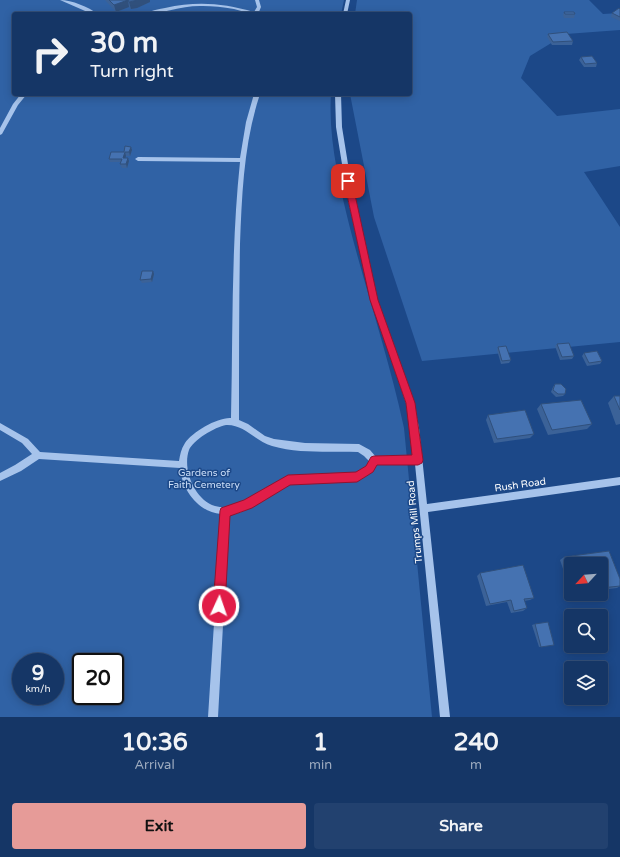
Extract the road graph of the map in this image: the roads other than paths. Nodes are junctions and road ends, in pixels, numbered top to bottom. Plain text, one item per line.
1 (62, 0) edge
2 (257, 0) edge
3 (348, 0) edge
4 (92, 12) edge
5 (153, 12) edge
6 (251, 12) edge
7 (256, 12) edge
8 (345, 12) edge
9 (22, 96) edge
10 (256, 96) edge
11 (338, 96) edge
12 (0, 133) edge
13 (138, 159) dead end
14 (243, 160) junction
15 (235, 421) junction
16 (0, 426) edge
17 (38, 455) junction
18 (418, 460) junction
19 (374, 461) junction
20 (183, 465) junction
21 (0, 476) edge
22 (620, 481) edge
23 (423, 509) junction
24 (225, 511) junction
25 (213, 717) edge
26 (445, 717) edge

1 - 4 street
2 - 7 street
3 - 8 street
5 - 6 street
9 - 12 street
10 - 14 street
11 - 18 street, Trumps Mill Road
13 - 14 street
14 - 15 street
15 - 19 street
15 - 20 street
16 - 17 street
17 - 20 street
17 - 21 street
18 - 19 street
18 - 23 street, Trumps Mill Road
19 - 24 street
20 - 24 street
22 - 23 street, Rush Road
23 - 26 street, Trumps Mill Road
24 - 25 street

